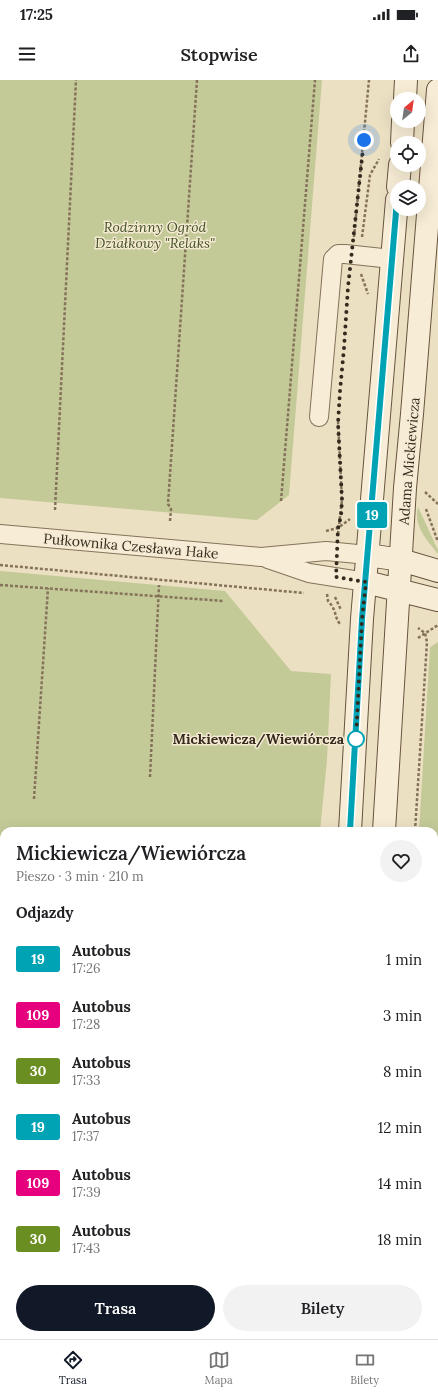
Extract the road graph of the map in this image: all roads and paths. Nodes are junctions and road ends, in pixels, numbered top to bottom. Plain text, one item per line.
1 (76, 80) edge
2 (197, 80) edge
3 (315, 80) edge
4 (369, 80) edge
5 (406, 80) edge
6 (438, 90) edge
7 (405, 92) edge
8 (396, 216) edge
9 (352, 254) junction
10 (392, 259) junction
11 (339, 415) dead end
12 (319, 417) dead end
13 (374, 486) junction
14 (414, 490) junction
15 (281, 501) dead end
16 (438, 504) edge
17 (55, 510) dead end
18 (170, 521) dead end
19 (0, 534) edge
20 (337, 551) junction
21 (368, 555) junction
22 (261, 557) junction
23 (401, 560) junction
24 (0, 565) edge
25 (438, 570) edge
26 (336, 577) junction
27 (366, 582) junction
28 (0, 585) edge
29 (159, 585) dead end
30 (48, 588) junction
31 (399, 590) junction
32 (311, 594) dead end
33 (158, 595) junction
34 (327, 595) dead end
35 (224, 600) dead end
36 (438, 600) edge
37 (438, 625) edge
38 (418, 638) dead end
39 (150, 777) dead end
40 (34, 799) dead end
41 (350, 827) edge
42 (384, 827) edge

1 - 17 path
2 - 18 path
3 - 15 path
4 - 9 path
5 - 7 street
6 - 14 street, Adama Mickiewicza
8 - 10 street
9 - 10 street
9 - 12 street
10 - 13 street
11 - 20 path
13 - 14 street
13 - 21 street
14 - 16 path
14 - 23 street, Adama Mickiewicza
19 - 22 street, Pułkownika Czesława Hake
20 - 21 street, Pułkownika Czesława Hake
20 - 22 street, Pułkownika Czesława Hake
21 - 23 street
21 - 27 street
22 - 26 street, Pułkownika Czesława Hake
23 - 25 street
23 - 31 street, Adama Mickiewicza
24 - 32 path
26 - 27 street, Pułkownika Czesława Hake
26 - 34 path
27 - 31 street
27 - 41 street
28 - 30 path
29 - 33 path
30 - 33 path
30 - 40 path
31 - 36 street
31 - 42 street, Adama Mickiewicza
33 - 35 path
33 - 39 path
37 - 38 path

